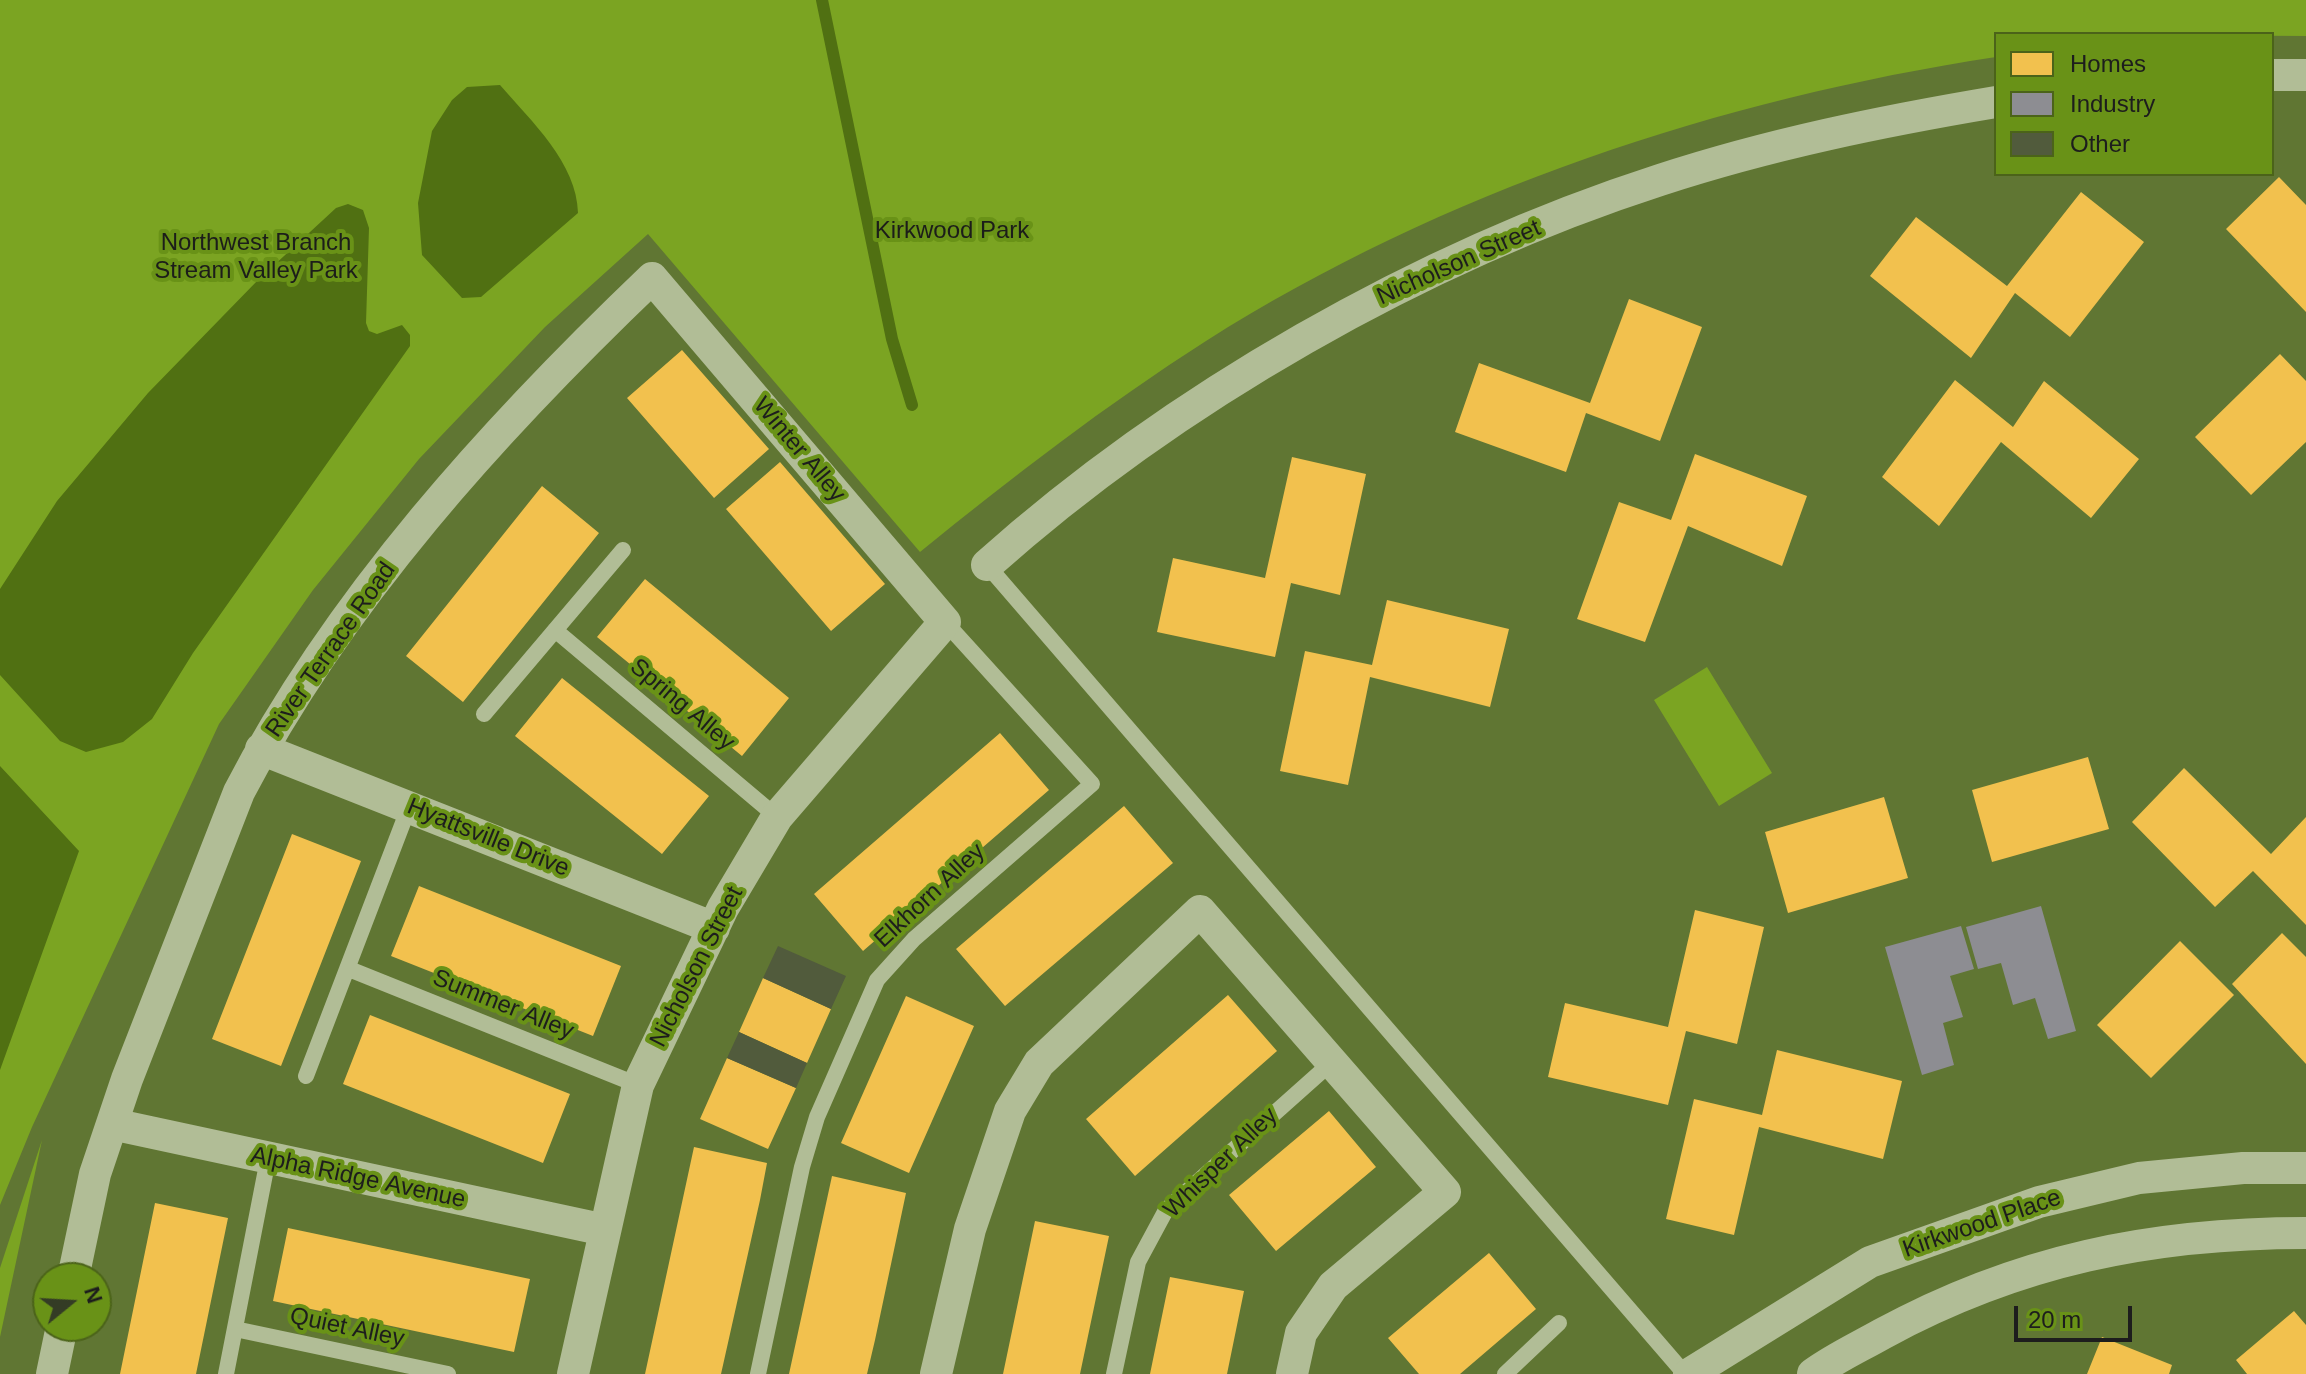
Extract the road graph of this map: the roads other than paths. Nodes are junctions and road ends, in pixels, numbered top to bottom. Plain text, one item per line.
1 (2274, 75) edge
2 (2306, 75) edge
3 (1994, 102) edge
4 (652, 278) joint
5 (623, 550) dead end
6 (987, 565) joint
7 (945, 622) junction
8 (555, 630) junction
9 (484, 714) dead end
10 (261, 749) junction
11 (409, 807) junction
12 (777, 817) junction
13 (714, 928) junction
14 (349, 969) junction
15 (1332, 1062) junction
16 (306, 1076) dead end
17 (638, 1085) junction
18 (112, 1124) junction
19 (268, 1159) junction
20 (2306, 1168) edge
21 (605, 1230) junction
22 (2306, 1233) edge
23 (76, 1262) edge
24 (1559, 1323) dead end
25 (235, 1329) junction
26 (59, 1342) edge
27 (52, 1374) edge
28 (226, 1374) edge
29 (448, 1374) edge
30 (573, 1374) edge
31 (758, 1374) edge
32 (936, 1374) edge
33 (1114, 1374) edge
34 (1292, 1374) edge
35 (1505, 1374) edge
36 (1687, 1374) edge
37 (1813, 1374) edge

1 - 2 street
3 - 6 street, Nicholson Street
4 - 7 street, Winter Alley
4 - 10 street, River Terrace Road
5 - 8 lane
6 - 36 lane
7 - 12 street, Nicholson Street
7 - 31 lane, Elkhorn Alley
8 - 9 lane
8 - 12 lane, Spring Alley
10 - 11 street, Hyattsville Drive
10 - 18 street, River Terrace Road
11 - 13 street, Hyattsville Drive
11 - 14 lane
12 - 13 street, Nicholson Street
13 - 17 street, Nicholson Street
14 - 16 lane
14 - 17 lane, Summer Alley
15 - 32 street
15 - 33 lane, Whisper Alley
15 - 34 street
17 - 21 street, Nicholson Street
18 - 19 street, Alpha Ridge Avenue
18 - 23 street, River Terrace Road
19 - 21 street, Alpha Ridge Avenue
19 - 25 lane
20 - 36 street, Kirkwood Place
21 - 30 street, Nicholson Street
22 - 37 street
24 - 35 lane
25 - 28 lane
25 - 29 lane, Quiet Alley
26 - 27 street

